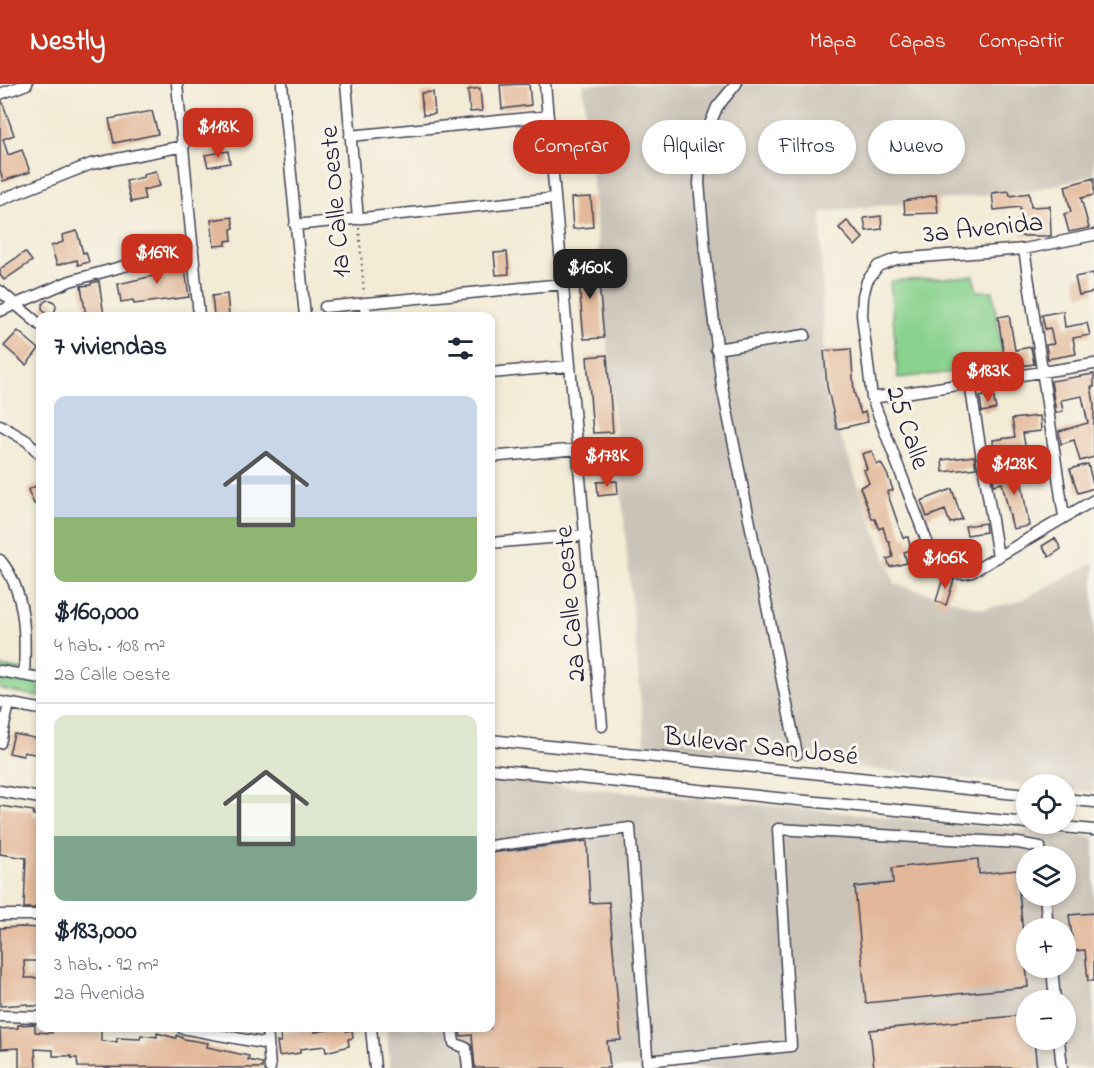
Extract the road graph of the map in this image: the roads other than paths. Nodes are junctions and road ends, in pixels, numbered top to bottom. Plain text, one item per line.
1 (27, 84) edge
2 (177, 84) edge
3 (282, 84) edge
4 (346, 84) edge
5 (545, 84) edge
6 (736, 84) edge
7 (13, 86) edge
8 (0, 94) edge
9 (548, 116) junction
10 (350, 136) junction
11 (184, 147) junction
12 (555, 198) junction
13 (0, 200) edge
14 (358, 219) junction
15 (295, 225) junction
16 (1094, 235) edge
17 (193, 247) junction
18 (1024, 249) junction
19 (878, 266) joint
20 (563, 284) junction
21 (0, 291) edge
22 (365, 303) junction
23 (14, 304) junction
24 (325, 307) dead end
25 (0, 311) edge
26 (199, 312) edge
27 (305, 312) edge
28 (366, 312) edge
29 (36, 322) edge
30 (805, 335) dead end
31 (716, 349) junction
32 (1094, 364) edge
33 (570, 366) junction
34 (495, 373) edge
35 (1043, 373) junction
36 (970, 384) junction
37 (872, 398) junction
38 (0, 425) edge
39 (27, 441) junction
40 (36, 444) edge
41 (578, 449) junction
42 (36, 450) edge
43 (495, 457) edge
44 (1094, 500) edge
45 (1064, 517) junction
46 (586, 535) junction
47 (495, 543) edge
48 (998, 557) junction
49 (0, 560) edge
50 (0, 670) edge
51 (24, 675) junction
52 (36, 677) edge
53 (5, 703) edge
54 (36, 708) edge
55 (602, 726) dead end
56 (495, 741) edge
57 (0, 743) edge
58 (797, 754) dead end
59 (495, 770) edge
60 (0, 791) edge
61 (1016, 794) edge
62 (36, 797) edge
63 (1076, 800) edge
64 (1094, 802) edge
65 (1016, 822) edge
66 (1076, 828) edge
67 (1094, 830) edge
68 (495, 845) edge
69 (1034, 846) edge
70 (0, 915) edge
71 (36, 915) edge
72 (0, 1016) edge
73 (36, 1017) edge
74 (204, 1032) edge
75 (267, 1032) edge
76 (371, 1032) edge
77 (453, 1032) edge
78 (268, 1044) junction
79 (1060, 1050) edge
80 (648, 1064) edge
81 (270, 1068) edge
82 (375, 1068) edge
83 (468, 1068) edge
84 (1062, 1068) edge

1 - 7 street
2 - 11 street
3 - 15 street
4 - 10 street, 1a Calle Oeste
5 - 9 street, 2a Calle Oeste
6 - 31 street
7 - 8 street
9 - 10 street
9 - 12 street, 2a Calle Oeste
10 - 14 street, 1a Calle Oeste
11 - 13 street
11 - 17 street
12 - 14 street
12 - 20 street, 2a Calle Oeste
14 - 15 street
15 - 27 street
16 - 18 street, 3a Avenida
17 - 23 street
17 - 26 street
18 - 19 street, 3a Avenida
18 - 35 street
19 - 37 street, 25 Calle
20 - 22 street
20 - 33 street, 2a Calle Oeste
21 - 23 street
22 - 24 street
22 - 28 street, 1a Calle Oeste
23 - 25 street
23 - 29 street
30 - 31 street
31 - 58 street
32 - 35 street
33 - 34 street
33 - 41 street, 2a Calle Oeste
35 - 36 street
35 - 45 street
36 - 37 street
36 - 48 street
37 - 48 street, 25 Calle
38 - 39 street
39 - 40 street
39 - 42 street
41 - 43 street
41 - 46 street, 2a Calle Oeste
44 - 45 street
45 - 48 street
46 - 47 street
46 - 55 street, 2a Calle Oeste
49 - 51 street
50 - 51 street
51 - 52 street
53 - 54 street
53 - 57 street
56 - 61 street, Bulevar San José
59 - 65 street, Bulevar San José
60 - 62 street
63 - 64 street
66 - 67 street
68 - 80 street
69 - 80 street
70 - 71 street
72 - 73 street
74 - 78 street
75 - 78 street
76 - 82 street
77 - 83 street
78 - 81 street
79 - 84 street

